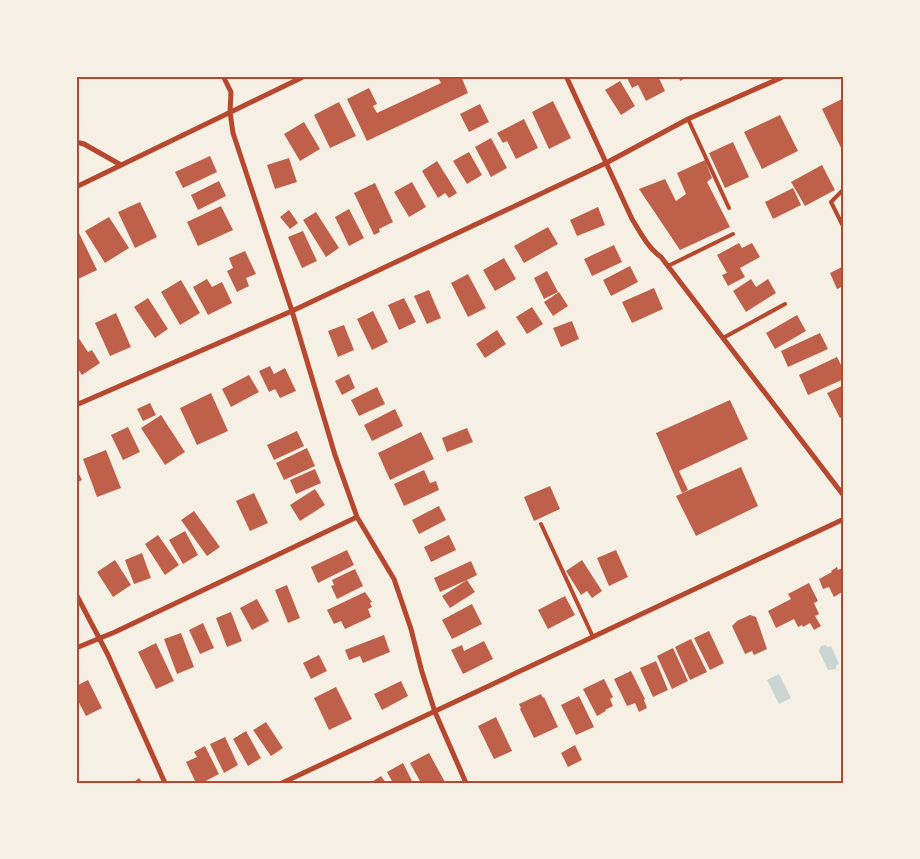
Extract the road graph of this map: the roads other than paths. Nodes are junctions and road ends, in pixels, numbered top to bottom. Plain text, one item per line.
1 (223, 76) edge
2 (305, 76) edge
3 (566, 76) edge
4 (784, 76) edge
5 (230, 112) junction
6 (688, 119) junction
7 (76, 142) edge
8 (606, 163) junction
9 (121, 165) junction
10 (76, 187) edge
11 (844, 189) edge
12 (730, 208) dead end
13 (844, 228) edge
14 (733, 234) dead end
15 (668, 266) junction
16 (785, 304) dead end
17 (292, 311) junction
18 (723, 338) junction
19 (76, 405) edge
20 (844, 496) edge
21 (357, 517) junction
22 (844, 519) edge
23 (541, 524) dead end
24 (76, 594) edge
25 (99, 638) junction
26 (593, 638) junction
27 (76, 648) edge
28 (435, 712) junction
29 (165, 783) edge
30 (282, 783) edge
31 (466, 783) edge

1 - 5 street
2 - 5 street
3 - 8 street
4 - 6 street
5 - 9 street
5 - 17 street
6 - 8 street
6 - 12 lane
7 - 9 street
8 - 15 street
8 - 17 street
9 - 10 street
11 - 13 lane
14 - 15 lane
15 - 18 street
16 - 18 lane
17 - 19 street
17 - 21 street
18 - 20 street
21 - 25 street
21 - 28 street
22 - 26 street
23 - 26 lane
24 - 25 street
25 - 27 street
25 - 29 street
26 - 28 street
28 - 30 street
28 - 31 street

